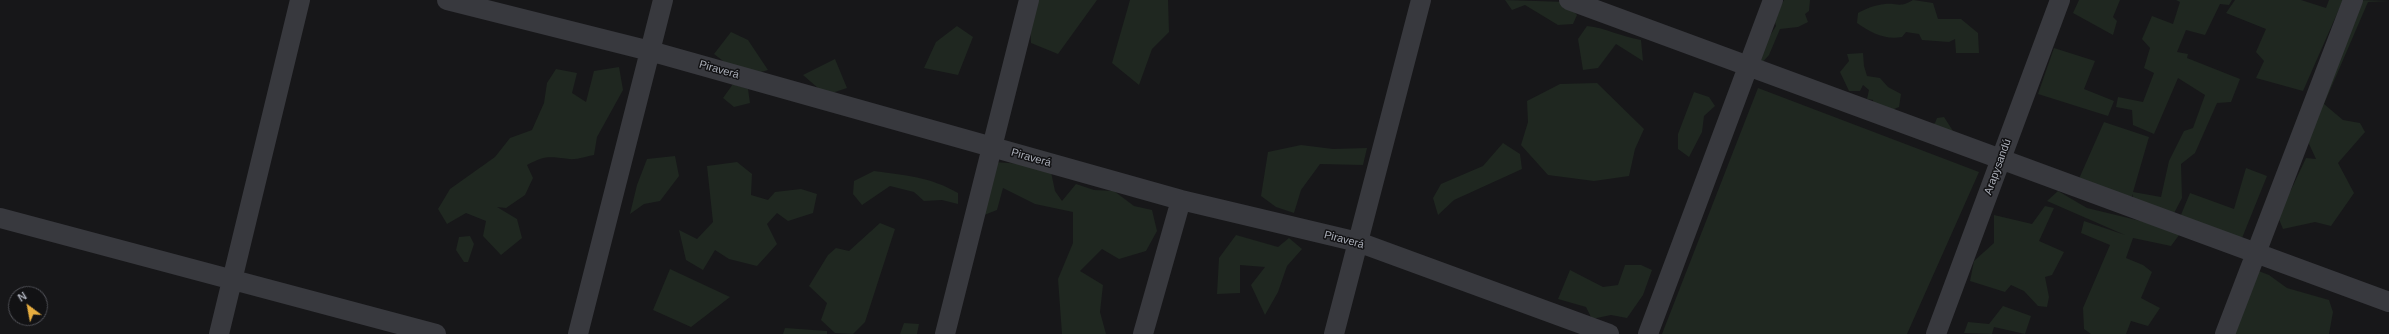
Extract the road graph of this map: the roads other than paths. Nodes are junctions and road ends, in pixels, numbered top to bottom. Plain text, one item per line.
1 (300, 0) edge
2 (447, 0) edge
3 (664, 0) edge
4 (1029, 0) edge
5 (1420, 0) edge
6 (1569, 0) edge
7 (1773, 0) edge
8 (2060, 0) edge
9 (2353, 0) edge
10 (650, 51) junction
11 (1748, 65) junction
12 (993, 148) junction
13 (2001, 160) junction
14 (1181, 200) junction
15 (0, 218) edge
16 (1358, 242) junction
17 (2257, 254) junction
18 (233, 280) junction
19 (2389, 302) edge
20 (219, 334) edge
21 (436, 334) edge
22 (578, 334) edge
23 (945, 334) edge
24 (1143, 334) edge
25 (1334, 334) edge
26 (1608, 334) edge
27 (1648, 334) edge
28 (1936, 334) edge
29 (2225, 334) edge

1 - 18 street
2 - 10 street, Piraverá
3 - 10 street
4 - 12 street
5 - 16 street
6 - 11 street
7 - 11 street
8 - 13 street, Arapysandú
9 - 17 street
10 - 12 street, Piraverá
10 - 22 street
11 - 13 street
11 - 27 street
12 - 14 street, Piraverá
12 - 23 street
13 - 17 street
13 - 28 street, Arapysandú
14 - 16 street, Piraverá
14 - 24 street
15 - 18 street
16 - 25 street
16 - 26 street, Piraverá
17 - 19 street
17 - 29 street
18 - 20 street
18 - 21 street

